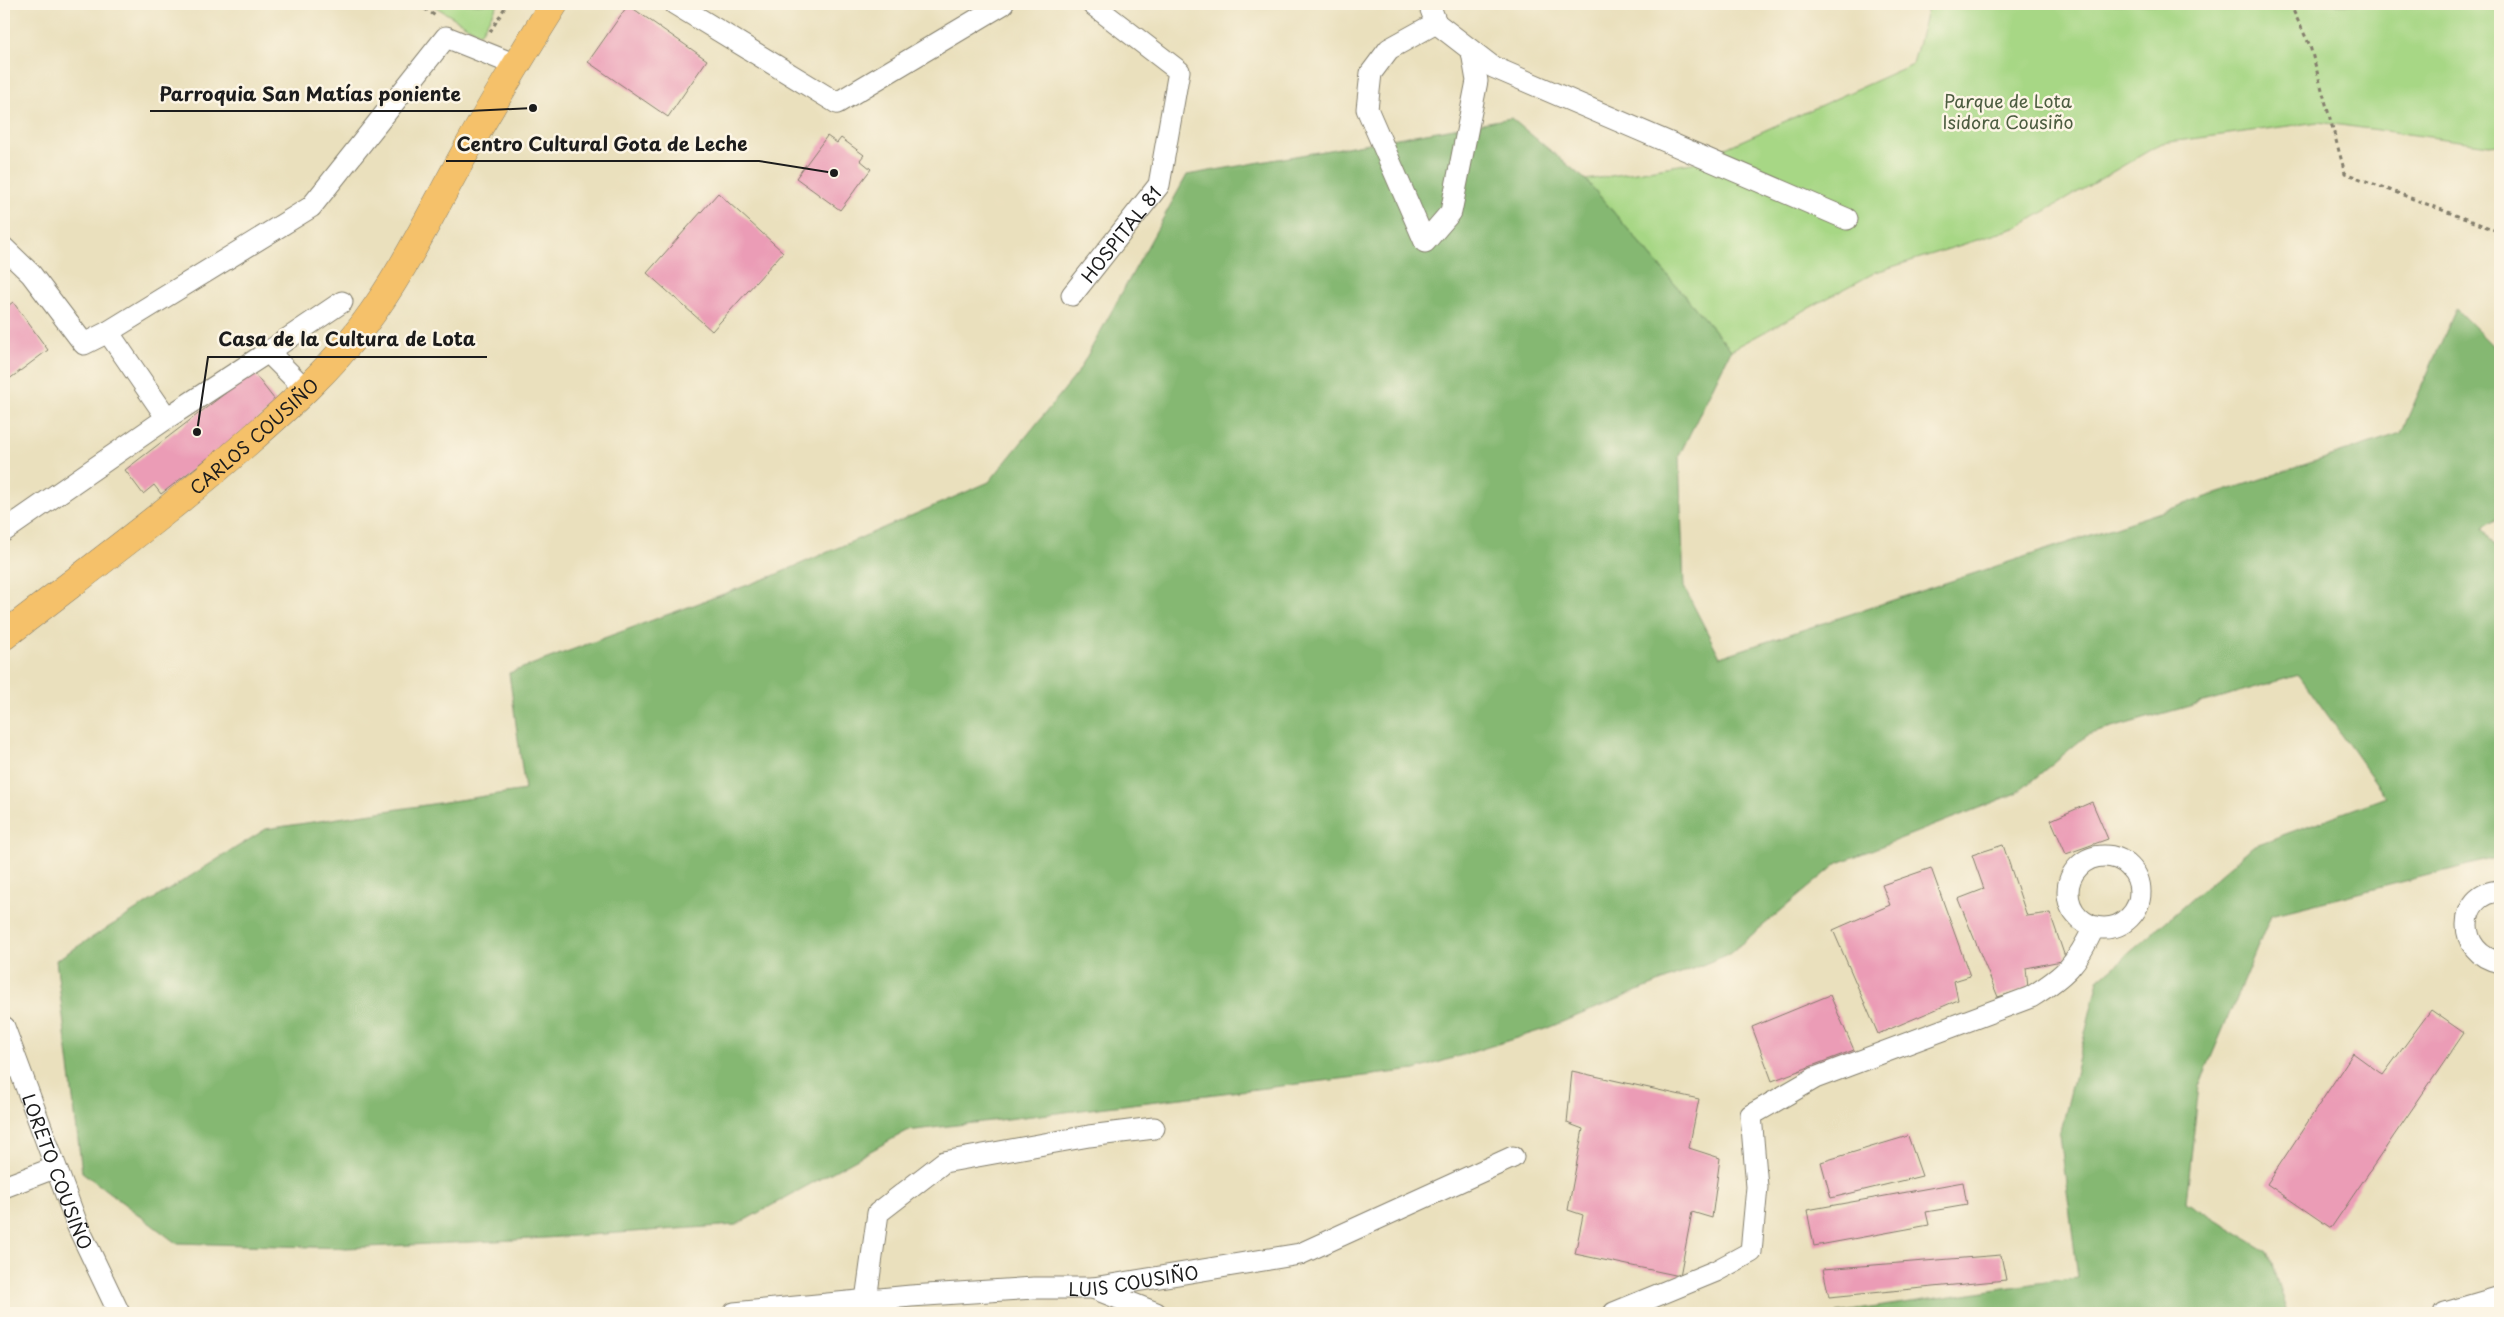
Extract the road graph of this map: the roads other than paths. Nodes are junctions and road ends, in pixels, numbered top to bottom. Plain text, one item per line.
1 (554, 4) edge
2 (675, 4) edge
3 (1003, 4) edge
4 (1092, 4) edge
5 (1433, 14) edge
6 (1472, 52) junction
7 (516, 65) junction
8 (1847, 219) dead end
9 (4, 248) edge
10 (1072, 295) dead end
11 (342, 302) dead end
12 (108, 332) junction
13 (268, 352) junction
14 (306, 390) junction
15 (167, 418) junction
16 (4, 531) edge
17 (4, 636) edge
18 (2500, 890) edge
19 (2094, 927) dead end
20 (2500, 962) edge
21 (4, 1027) edge
22 (1154, 1128) dead end
23 (1513, 1158) dead end
24 (54, 1168) junction
25 (4, 1187) edge
26 (1093, 1288) junction
27 (2500, 1297) edge
28 (866, 1300) junction
29 (119, 1313) edge
30 (734, 1313) edge
31 (1156, 1313) edge
32 (1614, 1313) edge
33 (2445, 1313) edge

1 - 7 main road, CARLOS COUSIÑO
2 - 3 street
4 - 10 street, HOSPITAL 81
5 - 6 street
5 - 6 street
6 - 8 street
7 - 12 street
7 - 14 main road, CARLOS COUSIÑO
9 - 12 street
11 - 13 street
12 - 15 street
13 - 14 street
13 - 15 street
14 - 17 main road, CARLOS COUSIÑO
15 - 16 street
18 - 20 street
19 - 32 street
21 - 24 street, LORETO COUSIÑO
22 - 28 street
23 - 26 street, LUIS COUSIÑO
24 - 25 street
24 - 29 street, LORETO COUSIÑO
26 - 28 street, LUIS COUSIÑO
26 - 31 street
27 - 33 street
28 - 30 street, LUIS COUSIÑO

